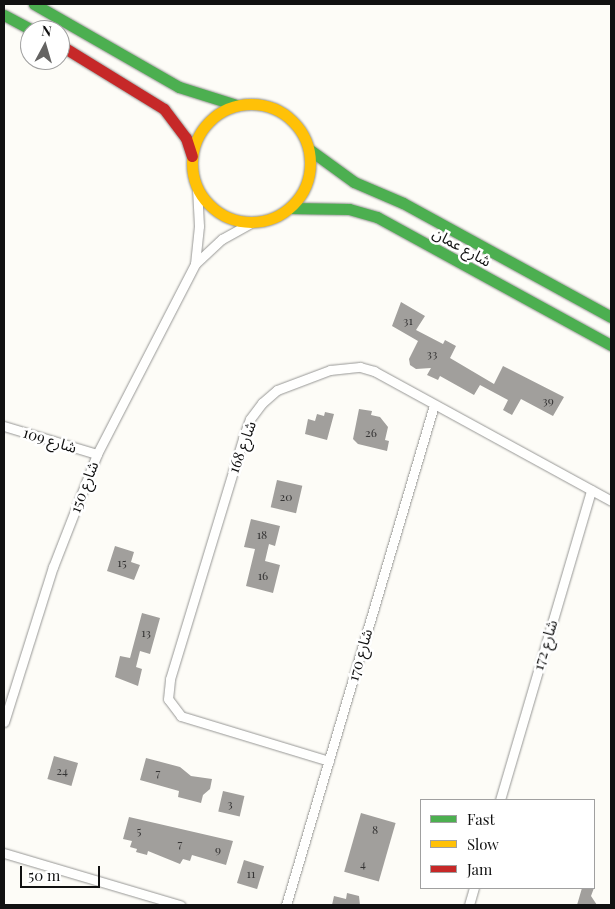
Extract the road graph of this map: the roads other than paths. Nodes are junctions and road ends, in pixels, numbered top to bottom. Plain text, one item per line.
1 (34, 4) edge
2 (4, 15) edge
3 (20, 24) edge
4 (70, 51) edge
5 (236, 105) junction
6 (310, 150) junction
7 (192, 156) junction
8 (197, 188) junction
9 (290, 208) junction
10 (254, 222) junction
11 (195, 264) junction
12 (611, 317) edge
13 (611, 345) edge
14 (434, 405) junction
15 (4, 426) edge
16 (97, 454) junction
17 (592, 490) junction
18 (611, 501) edge
19 (4, 722) edge
20 (329, 761) junction
21 (500, 799) edge
22 (4, 853) edge
23 (474, 889) edge
24 (180, 905) edge
25 (286, 905) edge
26 (469, 905) edge

1 - 5 main road
2 - 3 main road
4 - 7 main road
5 - 6 main road
5 - 7 main road
6 - 9 main road
6 - 12 main road, شارع عمان
7 - 8 main road
8 - 10 main road
8 - 11 street, شارع 150
9 - 10 main road
9 - 13 main road, شارع عمان
10 - 11 street, شارع 150
11 - 16 street, شارع 150
14 - 17 street, شارع 168
14 - 20 street, شارع 170
14 - 20 street, شارع 168
15 - 16 street, شارع 109
16 - 19 street, شارع 150
17 - 18 street, شارع 168
17 - 21 street, شارع 172
20 - 25 street, شارع 170
22 - 24 street
23 - 26 street

